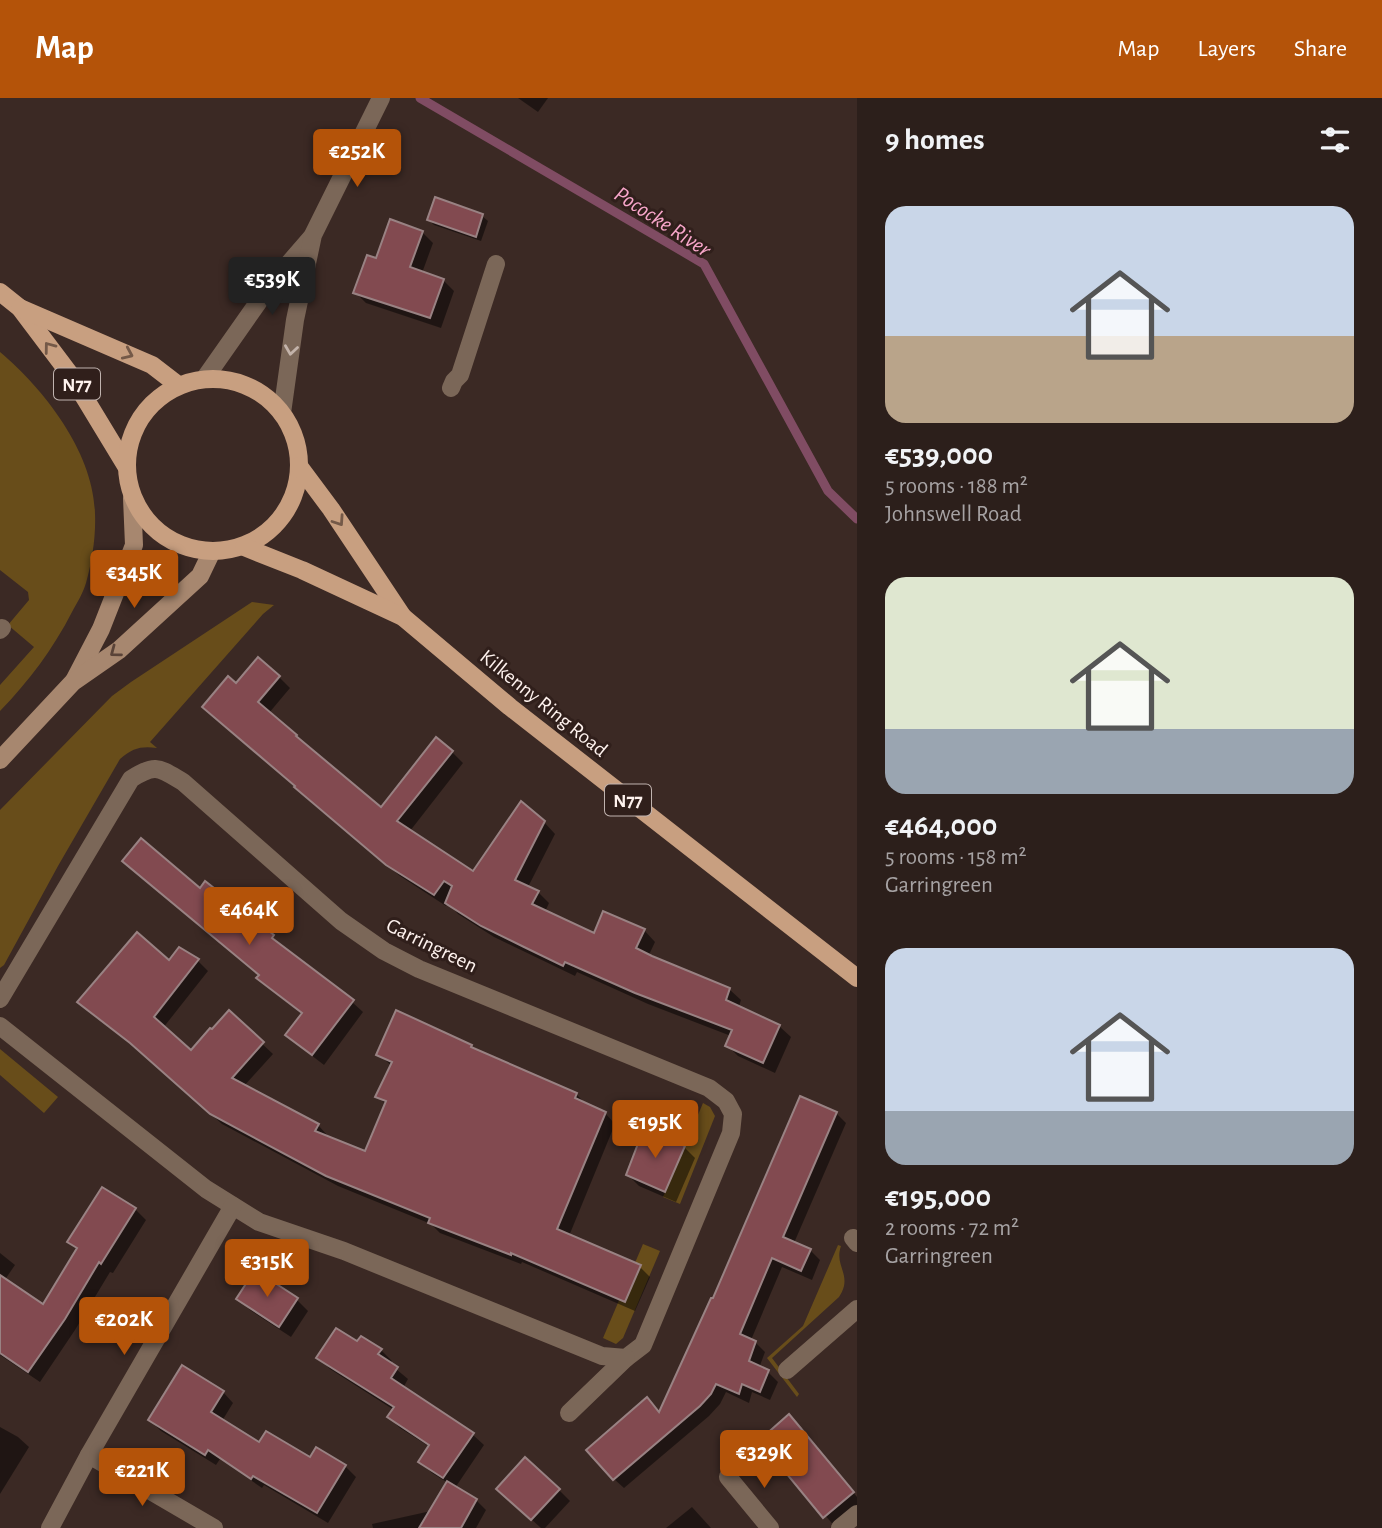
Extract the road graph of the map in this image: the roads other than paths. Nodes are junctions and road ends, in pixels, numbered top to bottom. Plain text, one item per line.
1 (381, 98) edge
2 (313, 236) junction
3 (496, 264) dead end
4 (0, 292) edge
5 (20, 308) junction
6 (205, 378) junction
7 (178, 385) junction
8 (451, 388) dead end
9 (282, 413) junction
10 (126, 466) junction
11 (299, 466) junction
12 (132, 498) junction
13 (244, 547) junction
14 (212, 551) junction
15 (403, 617) junction
16 (73, 682) junction
17 (0, 760) edge
18 (857, 978) edge
19 (0, 999) edge
20 (0, 1026) edge
21 (233, 1206) junction
22 (857, 1309) edge
23 (626, 1358) junction
24 (787, 1370) dead end
25 (569, 1413) dead end
26 (89, 1455) junction
27 (728, 1477) dead end
28 (857, 1514) edge
29 (50, 1528) edge
30 (214, 1528) edge
31 (770, 1528) edge
32 (840, 1528) edge

1 - 2 street
2 - 6 street
2 -> 9 street
3 - 8 street
4 - 5 main road, N77
5 -> 7 main road, N77
10 -> 5 main road, N77
6 - 7 main road, N77
6 - 9 main road, N77
7 - 10 main road, N77
9 - 11 main road, N77
10 - 12 main road, N77
11 - 13 main road, N77
11 -> 15 main road, Kilkenny Ring Road / N77
12 - 14 main road, N77
12 - 16 street
13 - 14 main road, N77
13 - 15 main road, Kilkenny Ring Road / N77
14 -> 16 street
15 - 18 main road, Kilkenny Ring Road / N77
16 - 17 street
19 - 23 street, Garringreen
20 - 21 street
21 - 23 street
21 - 26 street
22 - 24 street
23 - 25 street, Garringreen
26 - 29 street
26 - 30 street
27 - 31 street
28 - 32 street

